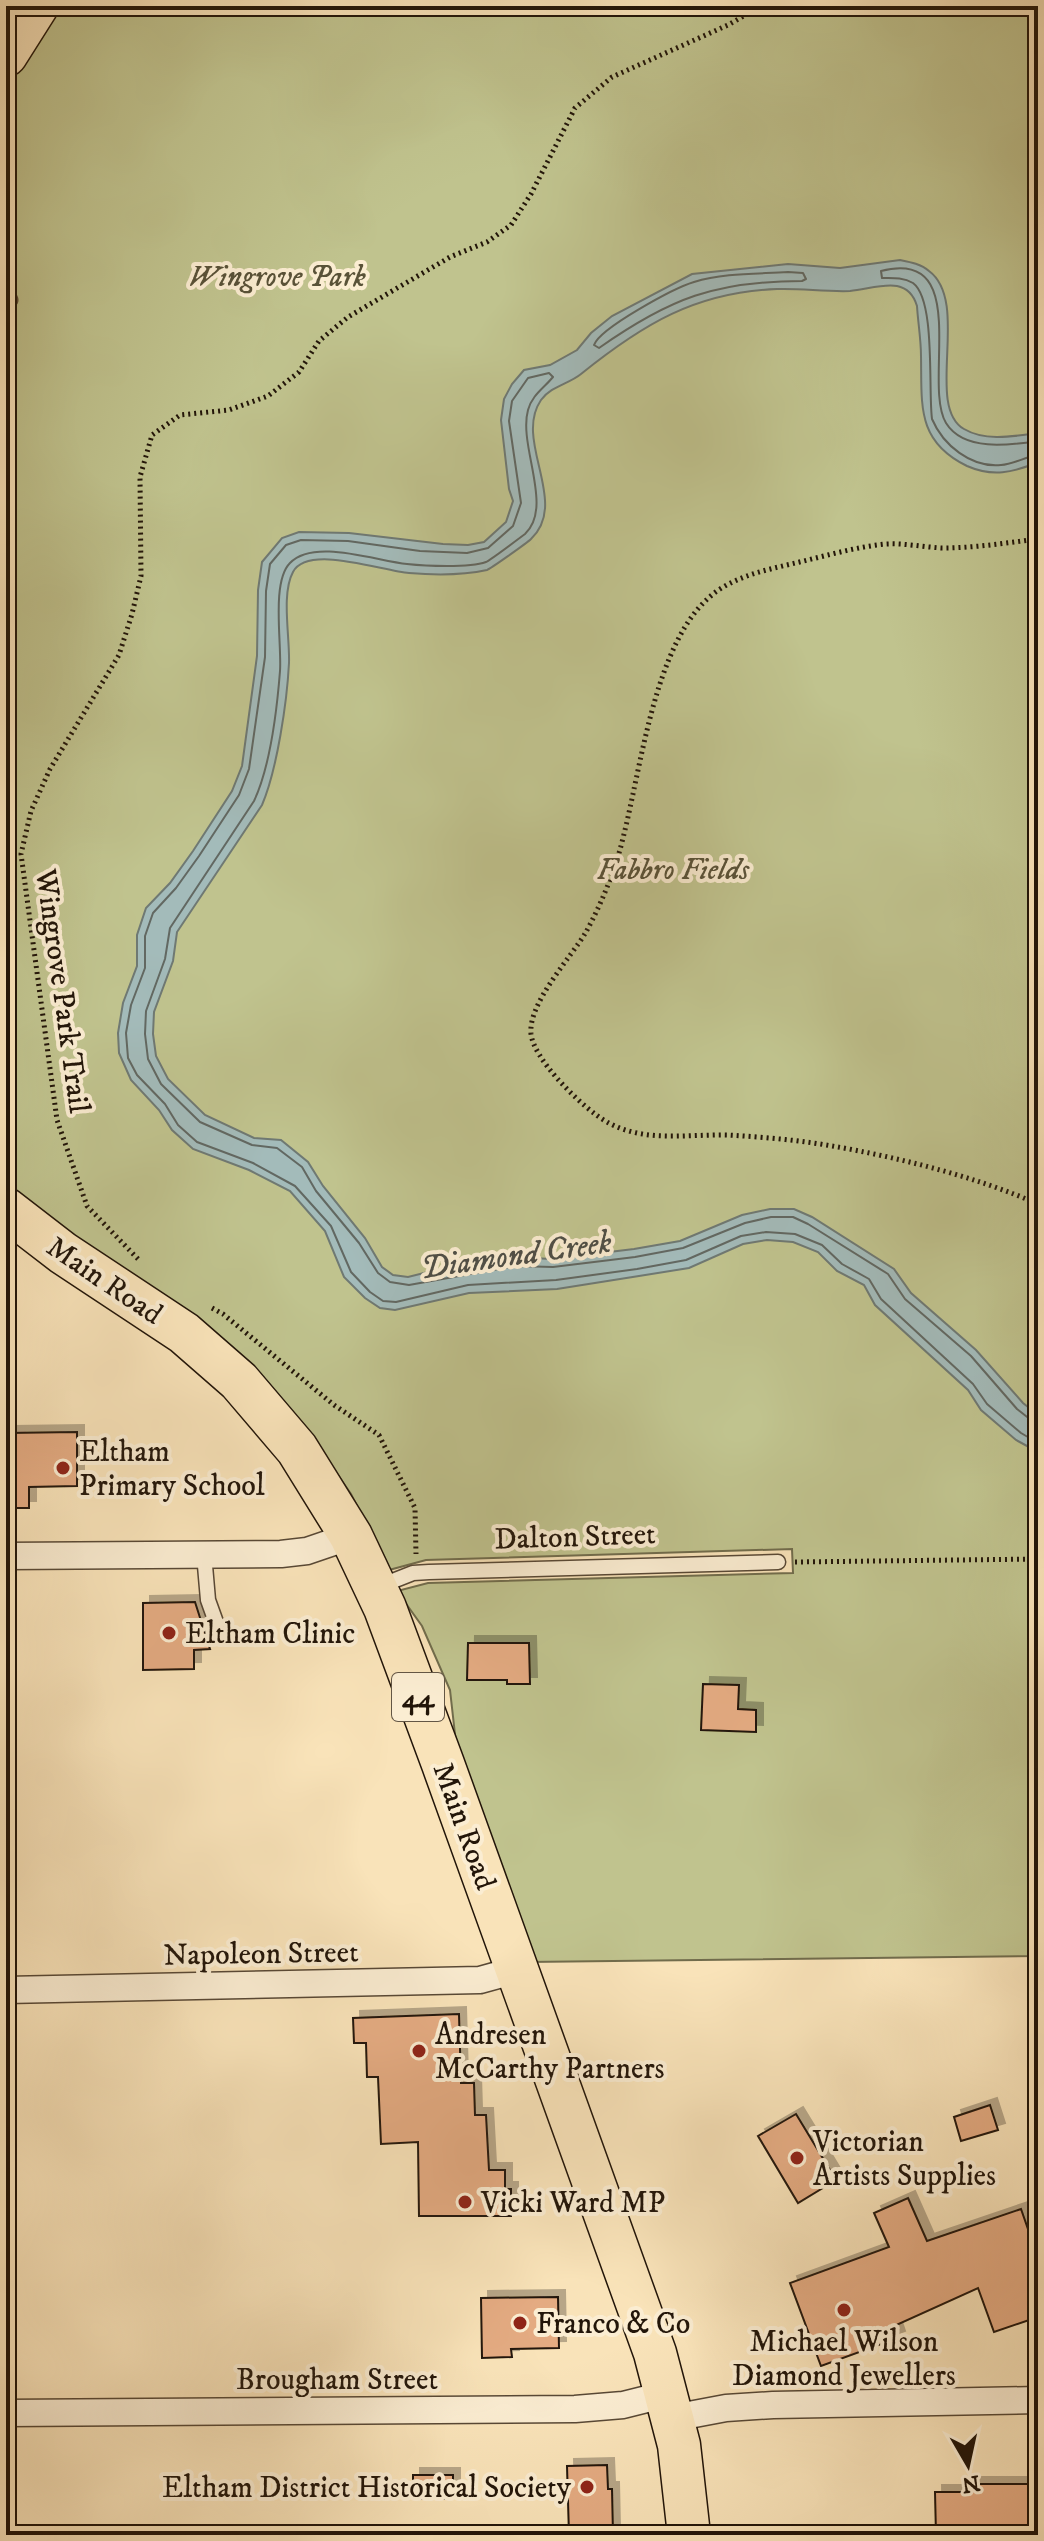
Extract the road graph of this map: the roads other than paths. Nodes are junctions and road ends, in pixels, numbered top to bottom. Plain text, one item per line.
1 (37, 6) edge
2 (6, 55) edge
3 (6, 1209) edge
4 (351, 1536) junction
5 (204, 1554) junction
6 (6, 1556) edge
7 (778, 1562) road end
8 (394, 1581) junction
9 (217, 1625) dead end
10 (516, 1970) junction
11 (6, 1990) edge
12 (1038, 2400) edge
13 (670, 2406) junction
14 (6, 2413) edge
15 (689, 2535) edge

1 - 2 main road
3 - 4 main road, Main Road / 44
4 - 5 street
4 - 8 main road, Main Road / 44
5 - 6 street
5 - 9 lane
7 - 8 lane, Dalton Street
8 - 10 main road, Main Road / 44
10 - 11 street, Napoleon Street
10 - 13 main road, Main Road / 44
12 - 13 street, Brougham Street
13 - 14 street, Brougham Street
13 - 15 main road, Main Road / 44

